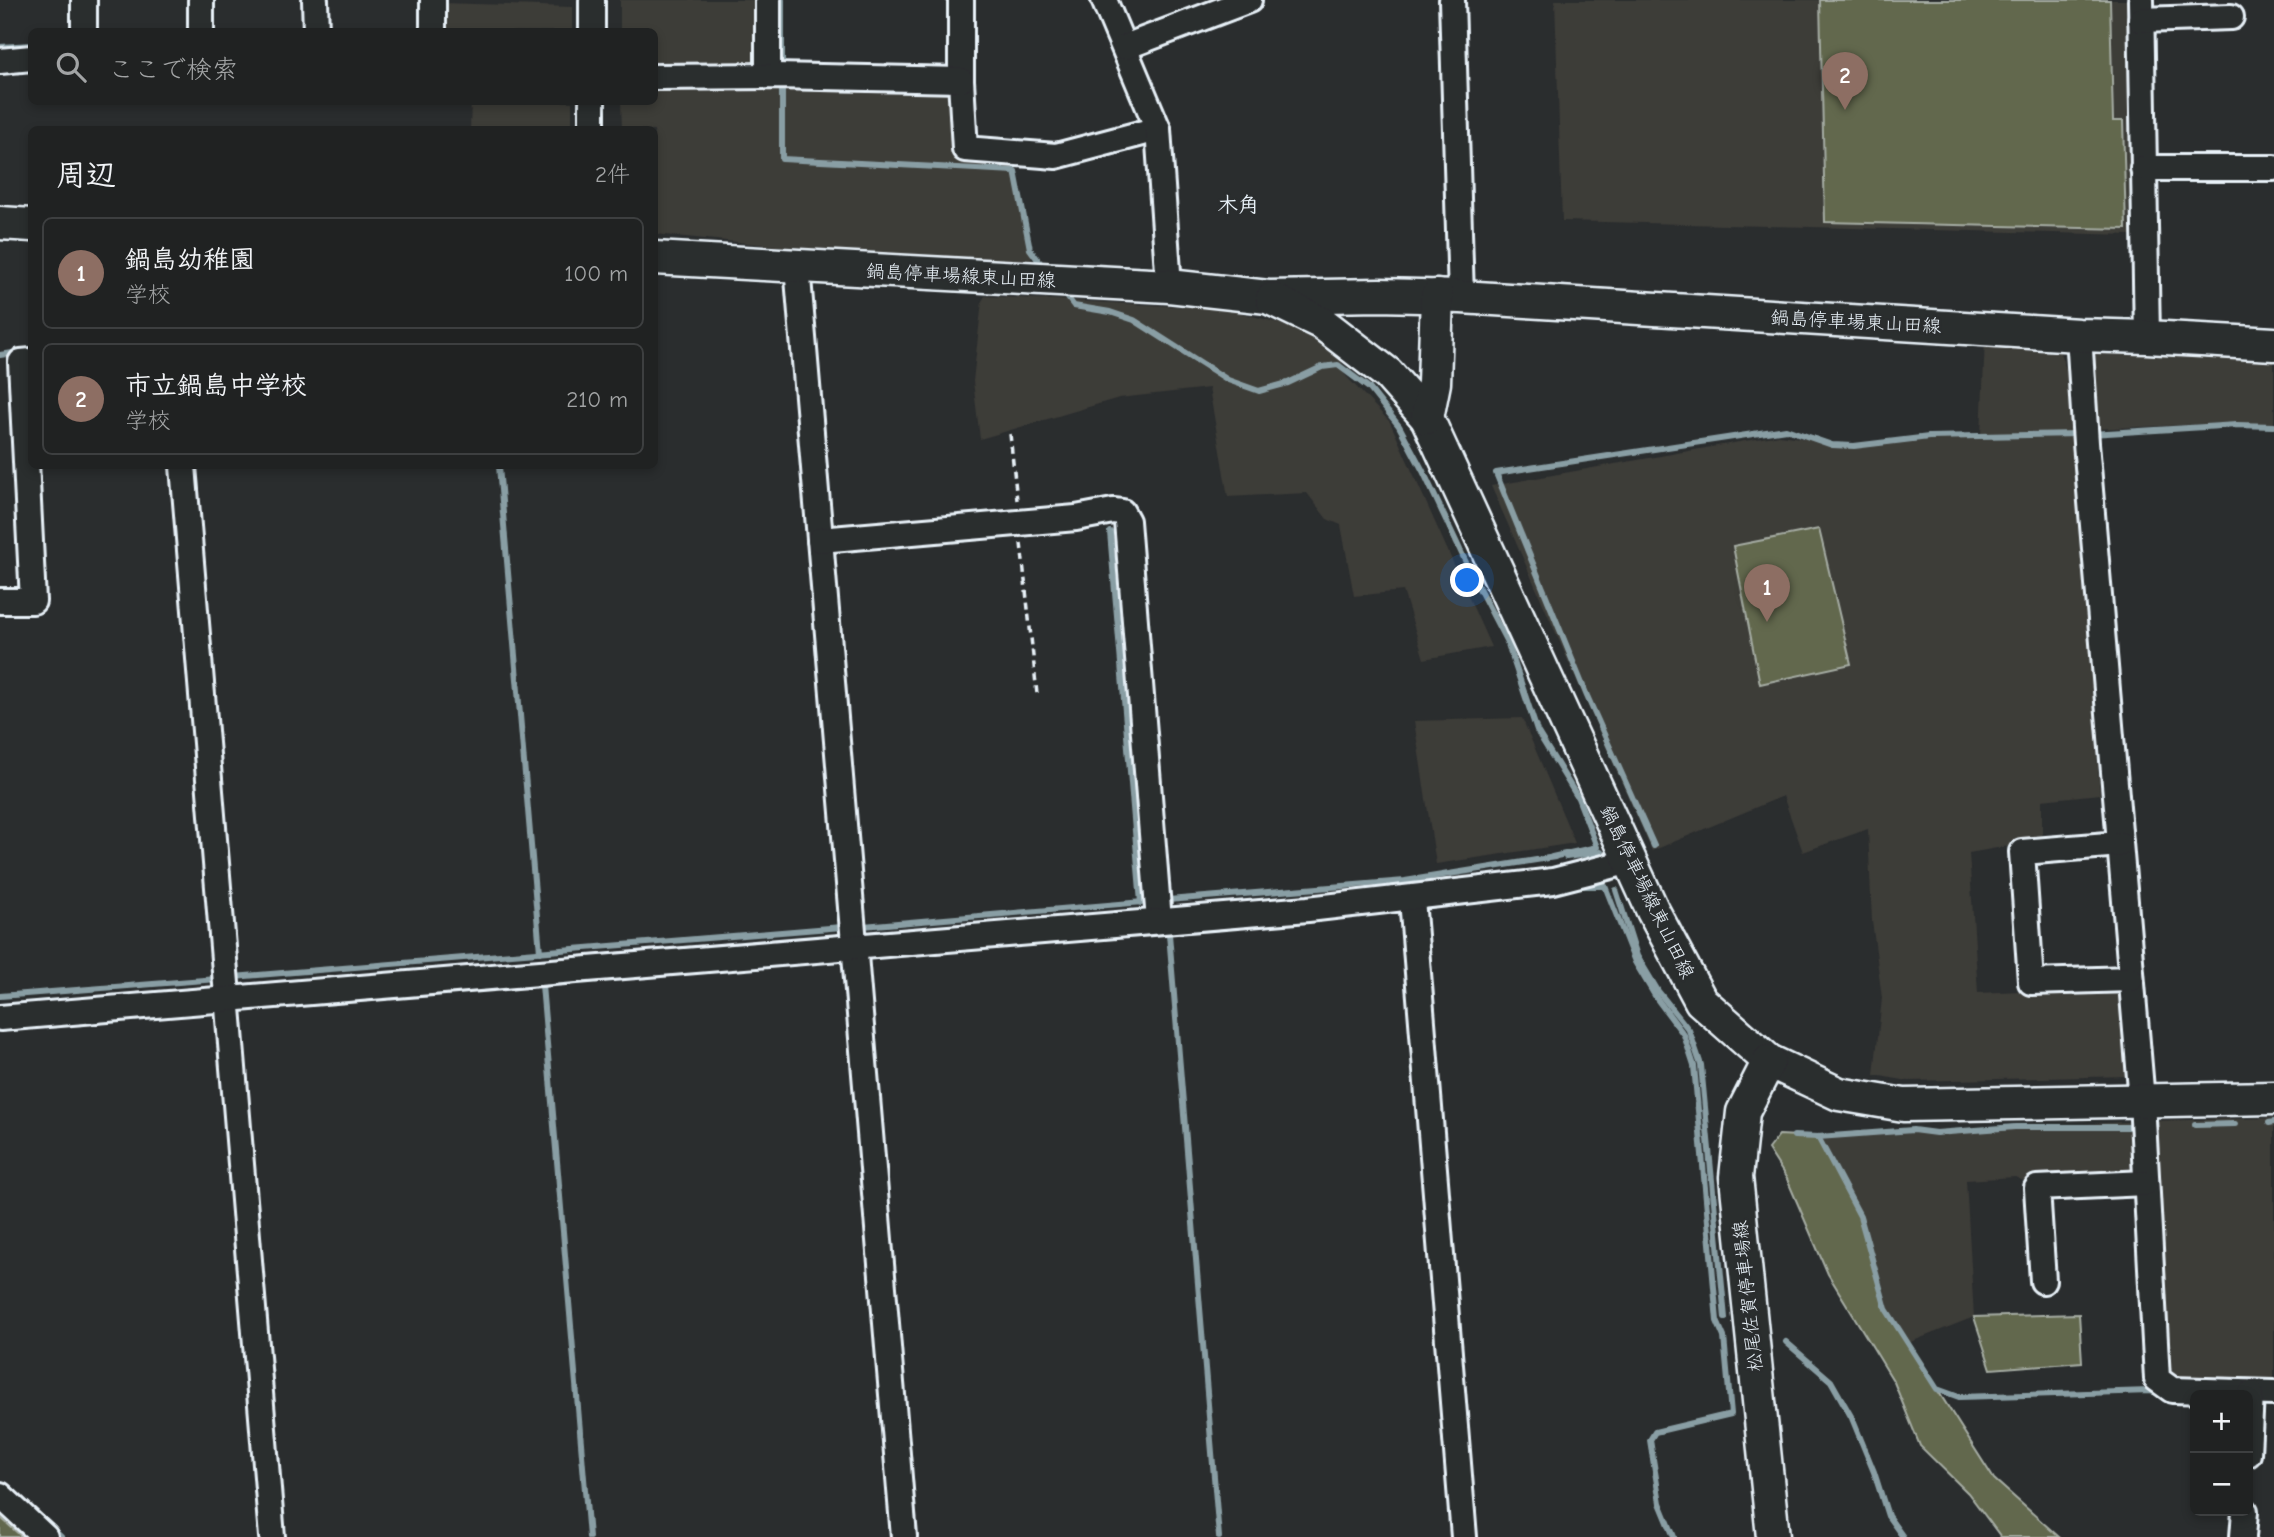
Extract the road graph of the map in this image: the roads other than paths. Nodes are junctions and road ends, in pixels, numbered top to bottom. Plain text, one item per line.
1 (84, 0) edge
2 (201, 0) edge
3 (315, 0) edge
4 (433, 0) edge
5 (592, 0) edge
6 (768, 0) edge
7 (961, 0) edge
8 (1104, 0) edge
9 (1250, 0) edge
10 (1452, 0) edge
11 (2141, 10) edge
12 (2231, 17) dead end
13 (84, 28) edge
14 (201, 28) edge
15 (316, 28) edge
16 (433, 28) edge
17 (592, 28) edge
18 (1125, 47) junction
19 (28, 58) edge
20 (0, 61) edge
21 (777, 76) junction
22 (658, 77) edge
23 (961, 80) junction
24 (592, 105) edge
25 (592, 126) edge
26 (1158, 129) junction
27 (2143, 168) junction
28 (2274, 168) edge
29 (0, 223) edge
30 (28, 225) edge
31 (658, 258) edge
32 (797, 266) junction
33 (1169, 286) junction
34 (1449, 296) junction
35 (1268, 297) junction
36 (2079, 335) junction
37 (2147, 337) junction
38 (2274, 344) edge
39 (28, 361) edge
40 (1427, 418) junction
41 (183, 469) edge
42 (820, 540) junction
43 (0, 601) edge
44 (2120, 844) junction
45 (1631, 861) junction
46 (1412, 899) junction
47 (1159, 921) junction
48 (853, 946) junction
49 (2131, 979) junction
50 (227, 999) junction
51 (0, 1018) edge
52 (1769, 1061) junction
53 (2274, 1098) edge
54 (2141, 1101) junction
55 (2146, 1183) junction
56 (2043, 1280) dead end
57 (2263, 1393) edge
58 (2248, 1453) edge
59 (0, 1495) edge
60 (2245, 1516) edge
61 (45, 1537) edge
62 (271, 1537) edge
63 (904, 1537) edge
64 (1464, 1537) edge
65 (1773, 1537) edge
66 (2243, 1537) edge

1 - 13 street
2 - 14 street
3 - 15 street
4 - 16 street
5 - 17 street
6 - 21 street
7 - 23 street
8 - 18 street
9 - 18 street
10 - 34 street
11 - 12 street
11 - 27 street
18 - 26 street
19 - 20 street
21 - 22 street
21 - 23 street
23 - 26 street
24 - 25 street
26 - 33 street
27 - 28 street
27 - 37 street
29 - 30 main road
31 - 32 main road, 鍋島停車場線東山田線
32 - 33 main road, 鍋島停車場線東山田線
32 - 42 street
33 - 35 main road, 鍋島停車場線東山田線
34 - 35 main road, 鍋島停車場線東山田線
34 - 36 main road, 鍋島停車場東山田線
34 - 40 main road
35 - 40 main road, 鍋島停車場線東山田線
36 - 37 main road, 鍋島停車場東山田線
36 - 44 street
37 - 38 main road, 鍋島停車場東山田線
39 - 43 street
40 - 45 main road, 鍋島停車場線東山田線
41 - 50 street
42 - 47 street
42 - 48 street
44 - 49 street
44 - 49 street
45 - 46 street
45 - 52 main road, 鍋島停車場線東山田線
46 - 47 street
46 - 64 street
47 - 48 street
48 - 50 street
48 - 63 street
49 - 54 street
50 - 51 street
50 - 62 street
52 - 54 main road, 鍋島停車場線東山田線
52 - 65 main road, 松尾佐賀停車場線
53 - 54 main road, 鍋島停車場線東山田線
54 - 55 street
55 - 56 street
55 - 57 street
57 - 58 street
59 - 61 street
60 - 66 street

